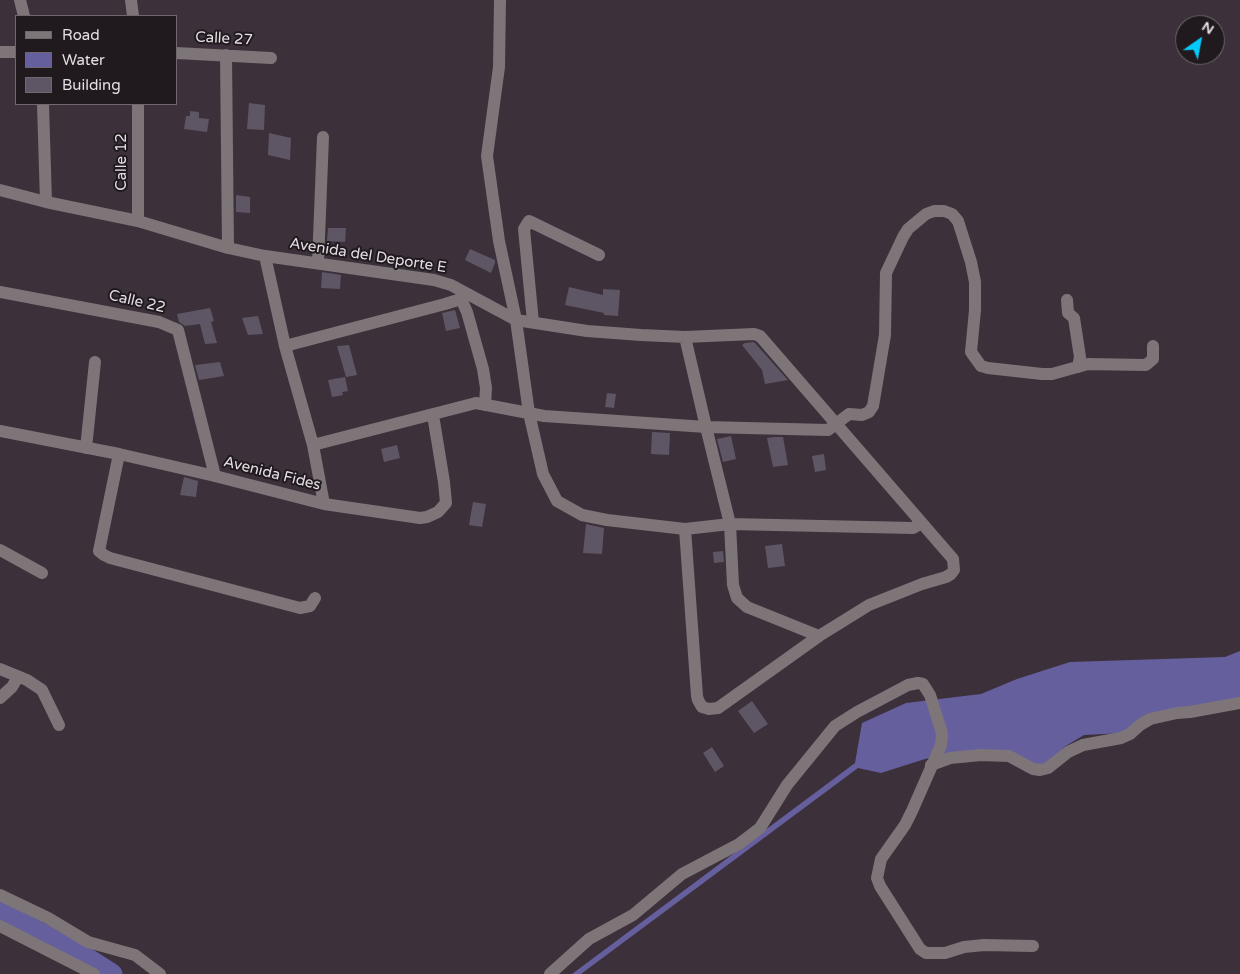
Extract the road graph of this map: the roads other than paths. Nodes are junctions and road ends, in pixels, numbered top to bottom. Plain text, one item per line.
1 (20, 0) edge
2 (131, 0) edge
3 (500, 0) edge
4 (24, 15) edge
5 (133, 15) edge
6 (0, 52) edge
7 (15, 52) edge
8 (178, 53) edge
9 (226, 55) junction
10 (271, 58) dead end
11 (43, 105) edge
12 (138, 105) edge
13 (323, 137) dead end
14 (0, 190) edge
15 (46, 202) junction
16 (138, 221) junction
17 (228, 248) junction
18 (600, 255) dead end
19 (265, 256) junction
20 (318, 262) junction
21 (0, 292) edge
22 (464, 296) junction
23 (1067, 300) dead end
24 (516, 320) junction
25 (533, 322) junction
26 (685, 337) junction
27 (285, 346) junction
28 (1153, 346) dead end
29 (95, 362) dead end
30 (1078, 367) junction
31 (485, 405) junction
32 (529, 413) junction
33 (433, 415) junction
34 (836, 425) junction
35 (706, 427) junction
36 (0, 431) edge
37 (313, 444) junction
38 (86, 448) junction
39 (118, 454) junction
40 (215, 476) junction
41 (324, 504) junction
42 (922, 523) junction
43 (730, 524) junction
44 (685, 529) junction
45 (0, 550) edge
46 (42, 573) dead end
47 (315, 598) dead end
48 (819, 636) junction
49 (0, 669) edge
50 (18, 677) junction
51 (0, 698) edge
52 (1240, 703) edge
53 (59, 725) dead end
54 (931, 765) junction
55 (0, 894) edge
56 (0, 926) edge
57 (1032, 946) dead end
58 (94, 974) edge
59 (160, 974) edge
60 (550, 974) edge

1 - 4 street
2 - 5 street
3 - 24 street
6 - 7 street
8 - 9 street, Calle 27
9 - 10 street, Calle 27
9 - 17 street
11 - 15 street
12 - 16 street, Calle 12
13 - 20 street
14 - 15 street, Avenida del Deporte E
15 - 16 street, Avenida del Deporte E
16 - 17 street, Avenida del Deporte E
17 - 19 street, Avenida del Deporte E
18 - 25 street
19 - 20 street, Avenida del Deporte E
19 - 27 street
20 - 22 street, Avenida del Deporte E
21 - 40 street, Calle 22
22 - 24 street, Avenida del Deporte E
22 - 27 street
22 - 31 street
23 - 30 street
24 - 25 street, Avenida del Deporte E
24 - 32 street
25 - 26 street, Avenida del Deporte E
26 - 34 street, Avenida del Deporte E
26 - 35 street
27 - 37 street
28 - 30 street
29 - 38 street
30 - 34 street
31 - 32 street
31 - 33 street
32 - 35 street
32 - 44 street
33 - 37 street
33 - 41 street, Avenida Fides
34 - 35 street
34 - 42 street
35 - 43 street
36 - 38 street, Avenida Fides
37 - 41 street
38 - 39 street, Avenida Fides
39 - 40 street, Avenida Fides
39 - 47 street
40 - 41 street, Avenida Fides
42 - 43 street
42 - 48 street
43 - 44 street
43 - 48 street
44 - 48 street
45 - 46 street
49 - 50 street
50 - 51 street
50 - 53 street
52 - 54 street
54 - 57 street
54 - 60 street
55 - 59 street
56 - 58 street

